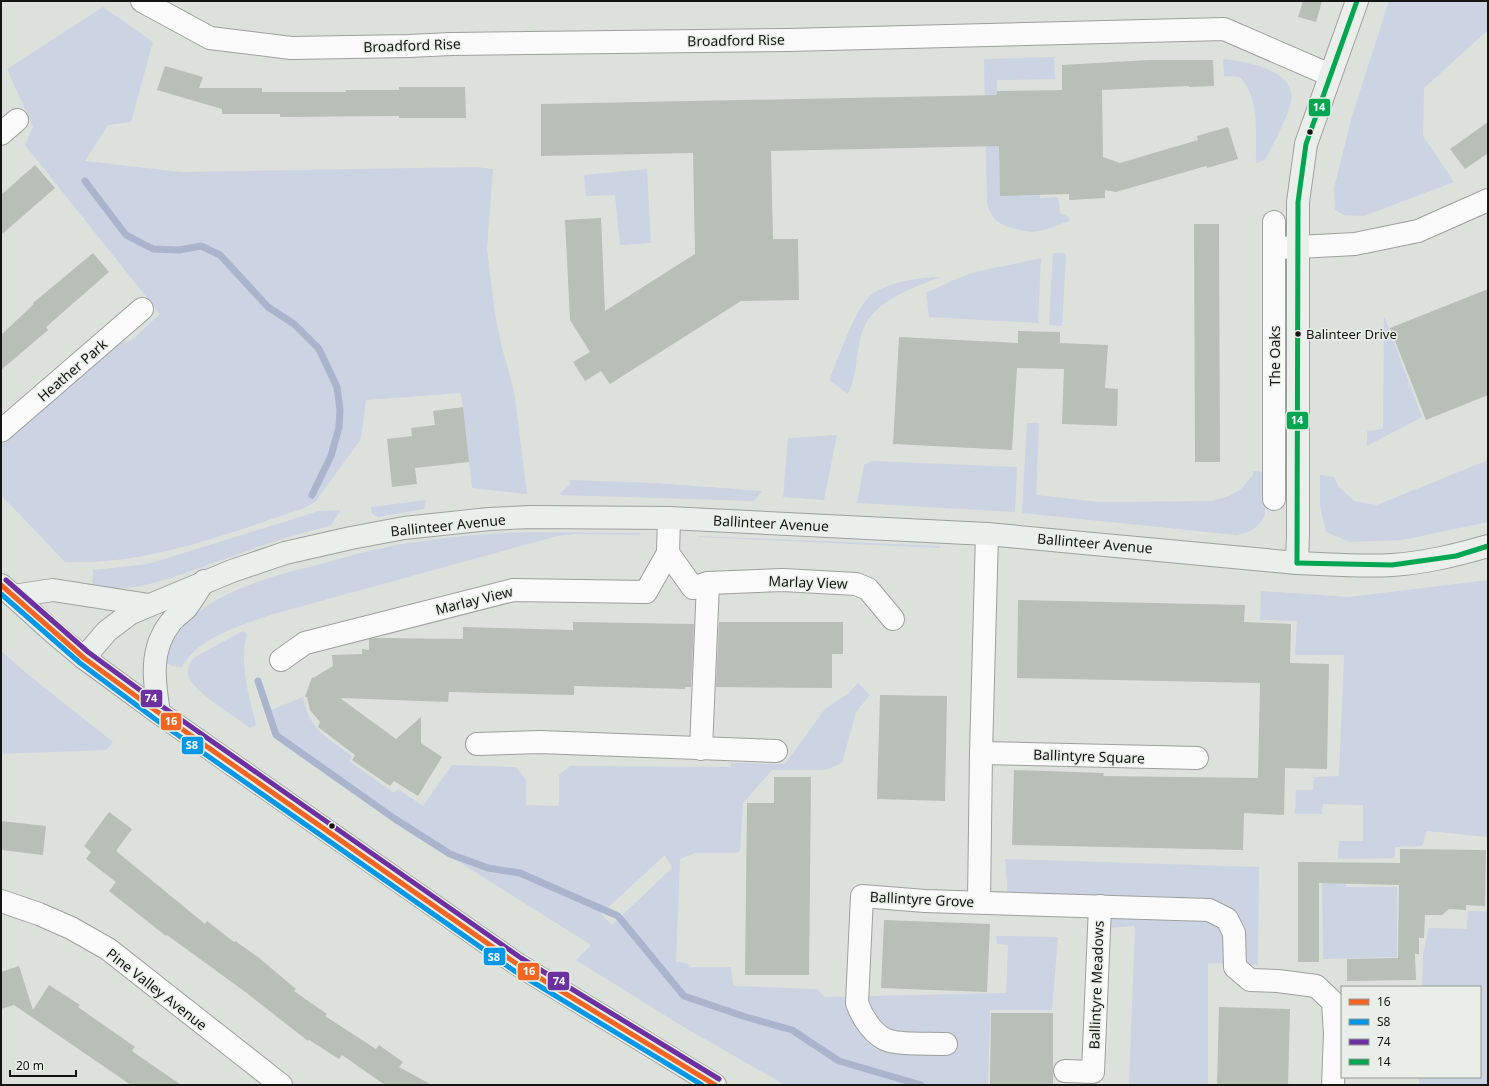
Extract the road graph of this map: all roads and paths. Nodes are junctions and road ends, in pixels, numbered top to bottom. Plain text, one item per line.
1 (142, 1) edge
2 (1357, 1) edge
3 (1330, 75) junction
4 (1488, 200) edge
5 (1274, 222) dead end
6 (1274, 248) junction
7 (1298, 248) junction
8 (142, 309) dead end
9 (1, 431) edge
10 (1274, 464) junction
11 (1298, 464) junction
12 (1274, 499) dead end
13 (669, 518) junction
14 (987, 534) junction
15 (1488, 546) edge
16 (668, 553) junction
17 (1297, 563) junction
18 (204, 581) junction
19 (708, 583) junction
20 (7, 591) edge
21 (148, 605) junction
22 (893, 619) dead end
23 (84, 658) junction
24 (281, 660) dead end
25 (159, 713) junction
26 (477, 744) dead end
27 (701, 749) junction
28 (776, 751) dead end
29 (981, 753) junction
30 (1198, 758) dead end
31 (1, 901) edge
32 (979, 902) junction
33 (1100, 906) junction
34 (946, 1044) dead end
35 (1065, 1070) dead end
36 (281, 1085) edge
37 (715, 1085) edge
38 (1333, 1085) edge

1 - 3 street, Broadford Rise
2 - 3 street
3 - 7 street
4 - 7 street
5 - 6 street, The Oaks
6 - 7 street
6 - 10 street, The Oaks
7 - 11 street
8 - 9 street, Heather Park
10 - 11 street
10 - 12 street, The Oaks
11 - 17 street
13 - 14 street, Ballinteer Avenue
13 - 16 street
13 - 18 street, Ballinteer Avenue
14 - 17 street, Ballinteer Avenue
14 - 29 street
15 - 17 street, Ballinteer Avenue
16 - 19 street, Marlay View
16 - 24 street, Marlay View
18 - 21 street, Ballinteer Avenue
18 - 25 street
19 - 22 street, Marlay View
19 - 27 street
20 - 21 street
20 - 23 street
21 - 23 street, Ballinteer Avenue
23 - 25 street
25 - 37 street
26 - 27 street
27 - 28 street
29 - 30 street, Ballintyre Square
29 - 32 street
31 - 36 street, Pine Valley Avenue
32 - 33 street, Ballintyre Grove
32 - 34 street, Ballintyre Grove
33 - 35 street, Ballintyre Meadows
33 - 38 street, Ballintyre Meadows

